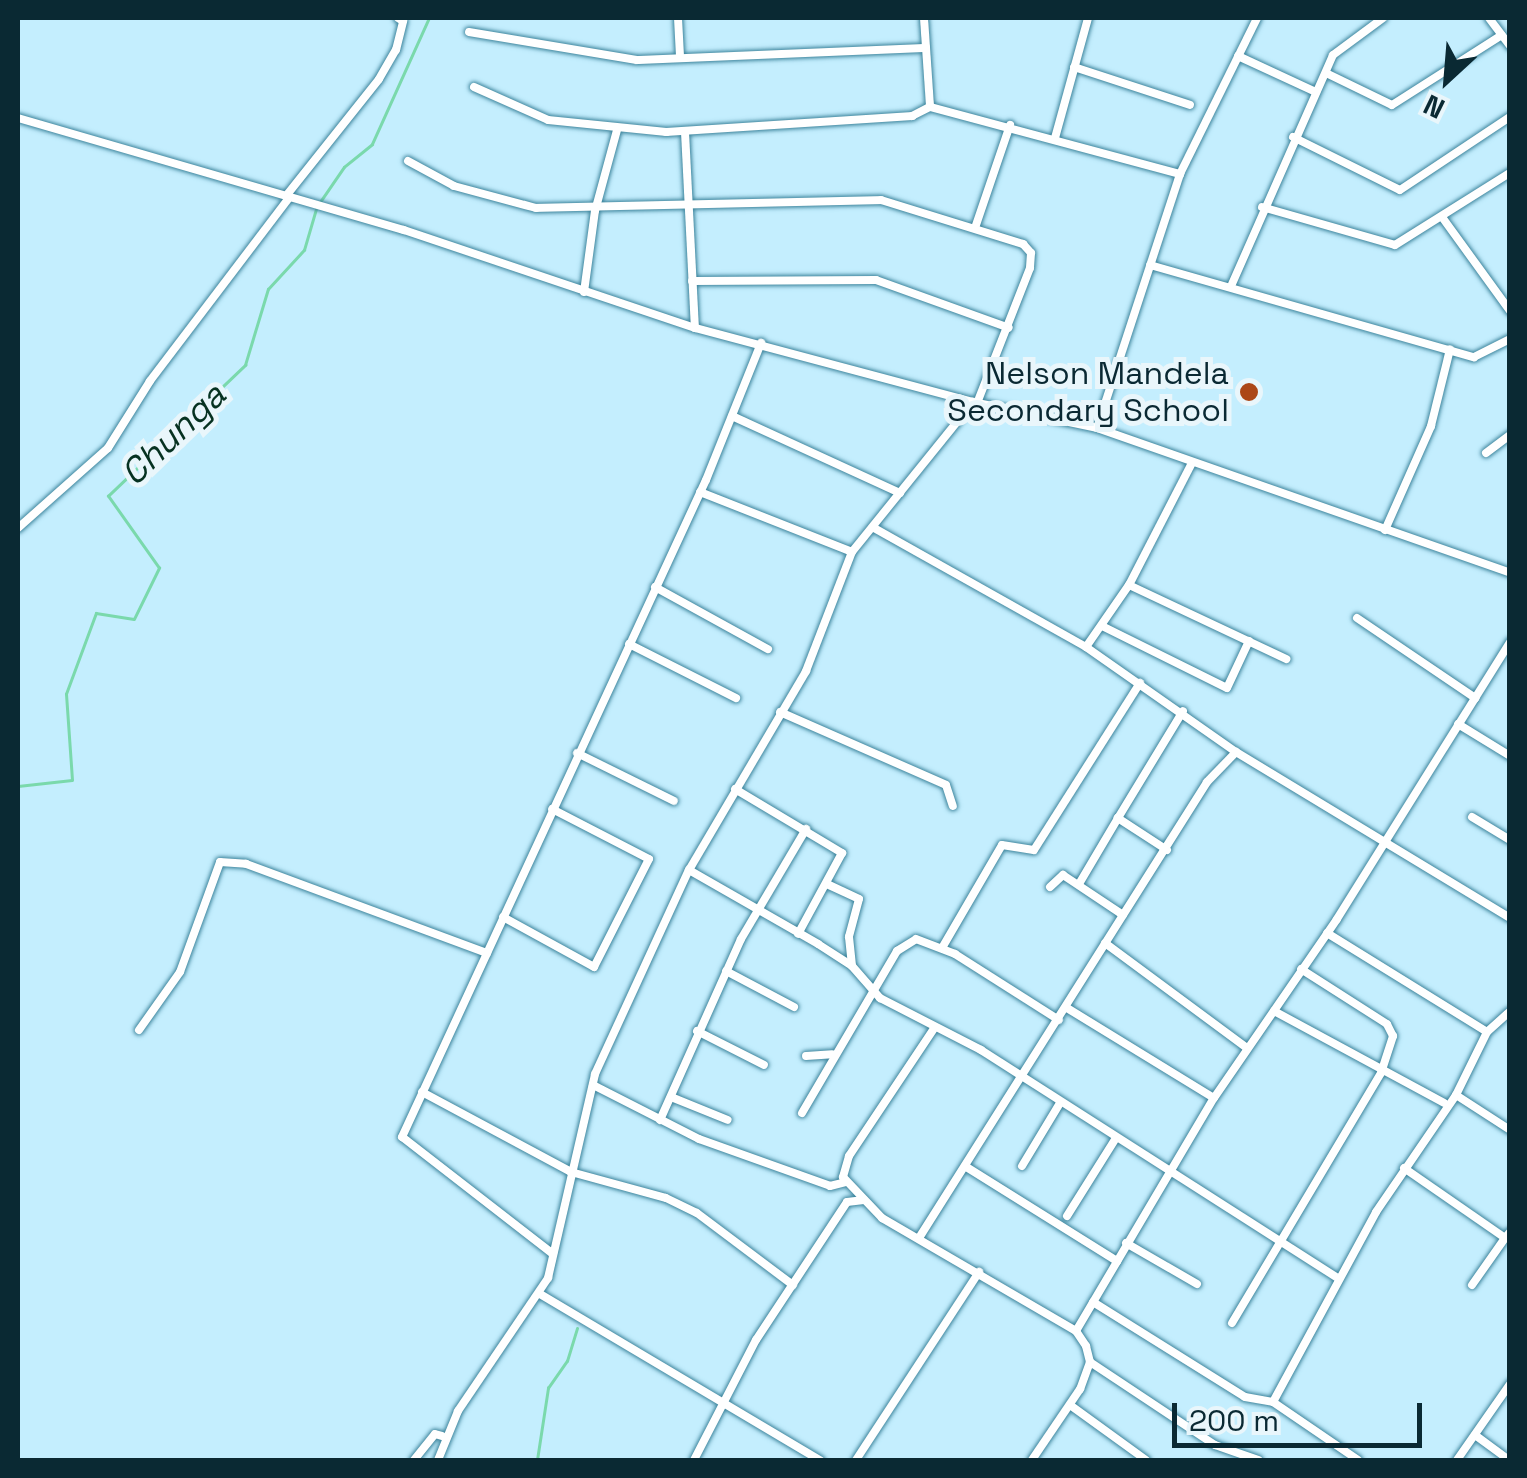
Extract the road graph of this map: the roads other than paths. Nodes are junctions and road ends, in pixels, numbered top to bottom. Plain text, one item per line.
1 (398, 18) edge
2 (678, 18) edge
3 (924, 18) edge
4 (1088, 18) edge
5 (1258, 18) edge
6 (1384, 18) edge
7 (1489, 18) edge
8 (469, 32) dead end
9 (1502, 35) junction
10 (1510, 46) edge
11 (926, 48) junction
12 (680, 56) junction
13 (1238, 56) junction
14 (1074, 67) junction
15 (1326, 73) junction
16 (474, 87) dead end
17 (1316, 92) junction
18 (1190, 105) dead end
19 (930, 107) junction
20 (1510, 117) edge
21 (18, 118) edge
22 (1010, 125) junction
23 (617, 130) junction
24 (685, 132) junction
25 (1293, 137) junction
26 (1055, 138) junction
27 (408, 162) dead end
28 (1180, 174) junction
29 (1508, 177) edge
30 (288, 197) junction
31 (686, 207) junction
32 (1262, 207) junction
33 (595, 211) junction
34 (1442, 217) junction
35 (975, 228) junction
36 (1150, 265) junction
37 (692, 281) junction
38 (1232, 284) junction
39 (584, 292) junction
40 (1510, 311) edge
41 (695, 328) junction
42 (1009, 328) junction
43 (1510, 339) edge
44 (761, 343) junction
45 (1450, 349) junction
46 (976, 400) junction
47 (732, 416) junction
48 (1097, 428) junction
49 (1510, 435) edge
50 (1486, 453) dead end
51 (1192, 462) junction
52 (700, 492) junction
53 (900, 494) junction
54 (18, 528) edge
55 (874, 528) junction
56 (1384, 530) junction
57 (852, 552) junction
58 (1510, 573) edge
59 (1130, 585) junction
60 (655, 588) junction
61 (1357, 618) dead end
62 (1104, 627) junction
63 (1249, 642) junction
64 (1510, 642) edge
65 (629, 644) junction
66 (1086, 647) junction
67 (768, 649) dead end
68 (1286, 659) dead end
69 (1140, 682) junction
70 (736, 698) dead end
71 (1475, 698) junction
72 (1183, 711) junction
73 (780, 712) junction
74 (1458, 724) junction
75 (1236, 752) junction
76 (577, 753) junction
77 (1510, 756) edge
78 (736, 789) junction
79 (674, 801) dead end
80 (953, 806) dead end
81 (552, 809) junction
82 (1472, 816) dead end
83 (1118, 818) junction
84 (806, 830) junction
85 (1386, 837) junction
86 (1510, 840) edge
87 (1167, 850) junction
88 (689, 870) junction
89 (1079, 884) junction
90 (829, 885) junction
91 (1050, 886) dead end
92 (758, 909) junction
93 (1123, 915) junction
94 (503, 917) junction
95 (1510, 918) edge
96 (1327, 933) junction
97 (798, 934) junction
98 (1105, 942) junction
99 (942, 948) junction
100 (488, 952) junction
101 (852, 966) junction
102 (1301, 969) junction
103 (726, 971) junction
104 (876, 995) junction
105 (794, 1007) dead end
106 (1067, 1008) junction
107 (1274, 1011) junction
108 (1510, 1011) edge
109 (1059, 1020) junction
110 (934, 1027) junction
111 (1499, 1027) junction
112 (139, 1030) dead end
113 (697, 1031) junction
114 (1486, 1032) junction
115 (1510, 1033) edge
116 (1247, 1048) junction
117 (832, 1054) junction
118 (806, 1056) dead end
119 (764, 1065) dead end
120 (1380, 1073) junction
121 (1019, 1079) junction
122 (593, 1085) junction
123 (422, 1092) junction
124 (1456, 1095) junction
125 (671, 1097) junction
126 (1214, 1098) junction
127 (1060, 1103) junction
128 (1444, 1103) junction
129 (802, 1112) dead end
130 (660, 1120) junction
131 (728, 1120) dead end
132 (1510, 1130) edge
133 (1116, 1138) junction
134 (1022, 1166) dead end
135 (968, 1168) junction
136 (1404, 1168) junction
137 (571, 1172) junction
138 (1168, 1173) junction
139 (846, 1182) junction
140 (864, 1200) junction
141 (1066, 1216) dead end
142 (1507, 1235) edge
143 (919, 1238) junction
144 (1278, 1240) junction
145 (1126, 1243) junction
146 (552, 1254) junction
147 (1117, 1261) junction
148 (979, 1272) junction
149 (1336, 1277) junction
150 (1197, 1284) dead end
151 (793, 1285) junction
152 (1472, 1286) dead end
153 (540, 1294) junction
154 (1093, 1302) junction
155 (1232, 1323) dead end
156 (1076, 1331) junction
157 (1090, 1362) junction
158 (1509, 1386) edge
159 (725, 1402) junction
160 (1272, 1402) junction
161 (1070, 1405) junction
162 (442, 1436) junction
163 (1475, 1436) junction
164 (1035, 1459) edge
165 (414, 1460) edge
166 (438, 1460) edge
167 (694, 1460) edge
168 (820, 1460) edge
169 (856, 1460) edge
170 (1146, 1460) edge
171 (1258, 1460) edge
172 (1358, 1460) edge
173 (1457, 1460) edge
174 (1509, 1460) edge

1 - 30 street
2 - 12 street
3 - 11 street
4 - 14 street
5 - 13 street
6 - 15 street
7 - 9 street
8 - 12 street
9 - 10 street
9 - 15 street
11 - 12 street
11 - 19 street
13 - 17 street
13 - 28 street
14 - 18 street
14 - 26 street
15 - 17 street
16 - 23 street
17 - 25 street
19 - 22 street
19 - 24 street
20 - 25 street
21 - 30 street
22 - 26 street
22 - 35 street
23 - 24 street
23 - 33 street
24 - 31 street
25 - 32 street
26 - 28 street
27 - 33 street
28 - 36 street
29 - 34 street
30 - 39 street
30 - 54 street
31 - 33 street
31 - 35 street
31 - 37 street
32 - 34 street
32 - 38 street
33 - 39 street
34 - 40 street
35 - 42 street
36 - 38 street
36 - 48 street
37 - 41 street
37 - 42 street
38 - 45 street
39 - 41 street
41 - 44 street
42 - 46 street
43 - 45 street
44 - 46 street
44 - 47 street
45 - 56 street
46 - 48 street
46 - 53 street
47 - 52 street
47 - 53 street
48 - 51 street
49 - 50 street
51 - 56 street
51 - 59 street
52 - 57 street
52 - 60 street
53 - 55 street
55 - 57 street
55 - 66 street
56 - 58 street
57 - 73 street
59 - 62 street
59 - 63 street
60 - 65 street
60 - 67 street
61 - 71 street
62 - 63 street
62 - 66 street
63 - 68 street
64 - 71 street
65 - 70 street
65 - 76 street
66 - 69 street
69 - 72 street
69 - 99 street
71 - 74 street
72 - 75 street
72 - 83 street
73 - 78 street
73 - 80 street
74 - 77 street
74 - 85 street
75 - 85 street
75 - 87 street
76 - 79 street
76 - 81 street
78 - 84 street
78 - 88 street
81 - 94 street
81 - 94 street
82 - 86 street
83 - 87 street
83 - 89 street
84 - 90 street
84 - 92 street
85 - 95 street
85 - 96 street
87 - 93 street
88 - 92 street
88 - 122 street
89 - 91 street
89 - 93 street
90 - 97 street
90 - 101 street
92 - 97 street
92 - 103 street
93 - 98 street
94 - 100 street
96 - 102 street
96 - 114 street
97 - 101 street
98 - 106 street
98 - 116 street
99 - 104 street
99 - 109 street
100 - 112 street
100 - 123 street
101 - 104 street
102 - 107 street
102 - 120 street
103 - 105 street
103 - 113 street
104 - 110 street
104 - 117 street
106 - 109 street
106 - 126 street
107 - 116 street
107 - 120 street
108 - 111 street
109 - 121 street
110 - 121 street
110 - 139 street
111 - 114 street
111 - 115 street
113 - 119 street
113 - 125 street
114 - 124 street
116 - 126 street
117 - 118 street
117 - 129 street
120 - 128 street
120 - 144 street
121 - 127 street
121 - 135 street
122 - 130 street
122 - 137 street
123 - 137 street
123 - 146 street
124 - 128 street
124 - 132 street
125 - 130 street
125 - 131 street
126 - 138 street
127 - 133 street
127 - 134 street
128 - 136 street
130 - 139 street
133 - 138 street
133 - 141 street
135 - 143 street
135 - 147 street
136 - 142 street
136 - 149 street
137 - 146 street
137 - 151 street
138 - 144 street
138 - 145 street
139 - 140 street
140 - 143 street
140 - 151 street
142 - 152 street
143 - 148 street
144 - 149 street
144 - 155 street
145 - 147 street
145 - 150 street
146 - 153 street
147 - 154 street
148 - 156 street
148 - 169 street
149 - 160 street
151 - 159 street
153 - 159 street
153 - 162 street
154 - 156 street
154 - 160 street
156 - 157 street
157 - 161 street
157 - 171 street
158 - 163 street
159 - 167 street
159 - 168 street
160 - 172 street
161 - 164 street
161 - 170 street
162 - 165 street
162 - 166 street
163 - 173 street
163 - 174 street

